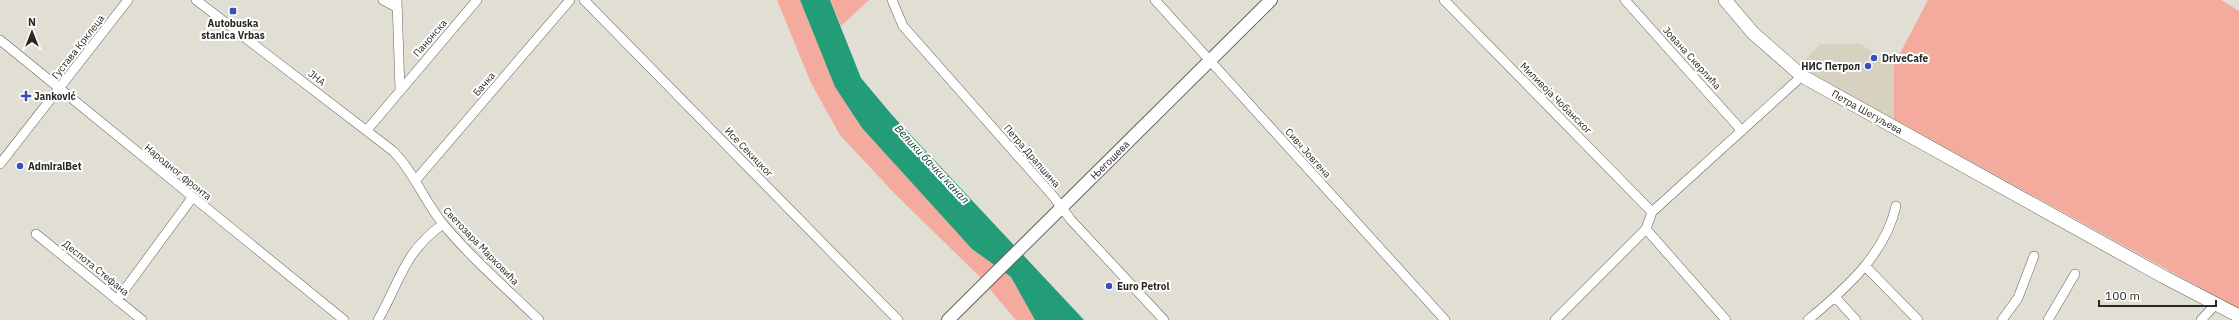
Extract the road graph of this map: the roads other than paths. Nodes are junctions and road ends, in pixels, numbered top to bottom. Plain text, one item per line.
1 (128, 0) edge
2 (196, 0) edge
3 (383, 0) edge
4 (477, 0) edge
5 (570, 0) edge
6 (584, 0) edge
7 (892, 0) edge
8 (1155, 0) edge
9 (1271, 0) edge
10 (1444, 0) edge
11 (1624, 0) edge
12 (1725, 0) edge
13 (397, 3) edge
14 (0, 40) edge
15 (1210, 61) junction
16 (1802, 76) junction
17 (59, 89) junction
18 (400, 90) junction
19 (367, 130) junction
20 (1742, 131) junction
21 (0, 164) edge
22 (415, 181) junction
23 (192, 198) junction
24 (1896, 206) dead end
25 (1061, 208) junction
26 (1652, 212) junction
27 (443, 224) junction
28 (1646, 229) junction
29 (36, 234) dead end
30 (2034, 256) dead end
31 (1865, 266) junction
32 (2075, 274) dead end
33 (1836, 297) junction
34 (117, 300) junction
35 (2216, 304) junction
36 (2239, 316) edge
37 (142, 320) edge
38 (344, 320) edge
39 (378, 320) edge
40 (539, 320) edge
41 (898, 320) edge
42 (948, 320) edge
43 (1164, 320) edge
44 (1445, 320) edge
45 (1555, 320) edge
46 (1726, 320) edge
47 (1808, 320) edge
48 (1856, 320) edge
49 (1918, 320) edge
50 (2002, 320) edge
51 (2048, 320) edge
52 (2201, 320) edge

1 - 17 street, Густава Крклеца
2 - 19 street, ЈНА
3 - 13 street, Панонска
4 - 18 street, Панонска
5 - 22 street, Бачка
6 - 41 street, Исе Секицког
7 - 25 street, Петра Драпшина
8 - 15 street, Сивч Јовгена
9 - 15 street, Његошева
10 - 26 street, Миливоја Чобанског
11 - 20 street, Јована Скерлића
12 - 16 main road, Петра Шегуљева
13 - 18 street, Панонска
14 - 17 street, Народног фронта
15 - 25 street, Његошева
15 - 44 street, Сивч Јовгена
16 - 20 street
16 - 35 main road, Петра Шегуљева
17 - 21 street, Густава Крклеца
17 - 23 street, Народног фронта
18 - 19 street, Панонска
19 - 22 street, ЈНА
20 - 26 street
22 - 27 street, Светозара Марковића
23 - 34 street
23 - 38 street, Народног фронта
24 - 31 street
25 - 42 street, Његошева
25 - 43 street, Петра Драпшина
26 - 28 street
27 - 39 street
27 - 40 street, Светозара Марковића
28 - 45 street
28 - 46 street
29 - 34 street, Деспота Стефана
30 - 50 street
31 - 33 street
31 - 49 street
32 - 51 street
33 - 47 street
33 - 48 street
34 - 37 street, Деспота Стефана
35 - 36 main road, Петра Шегуљева
35 - 52 street

